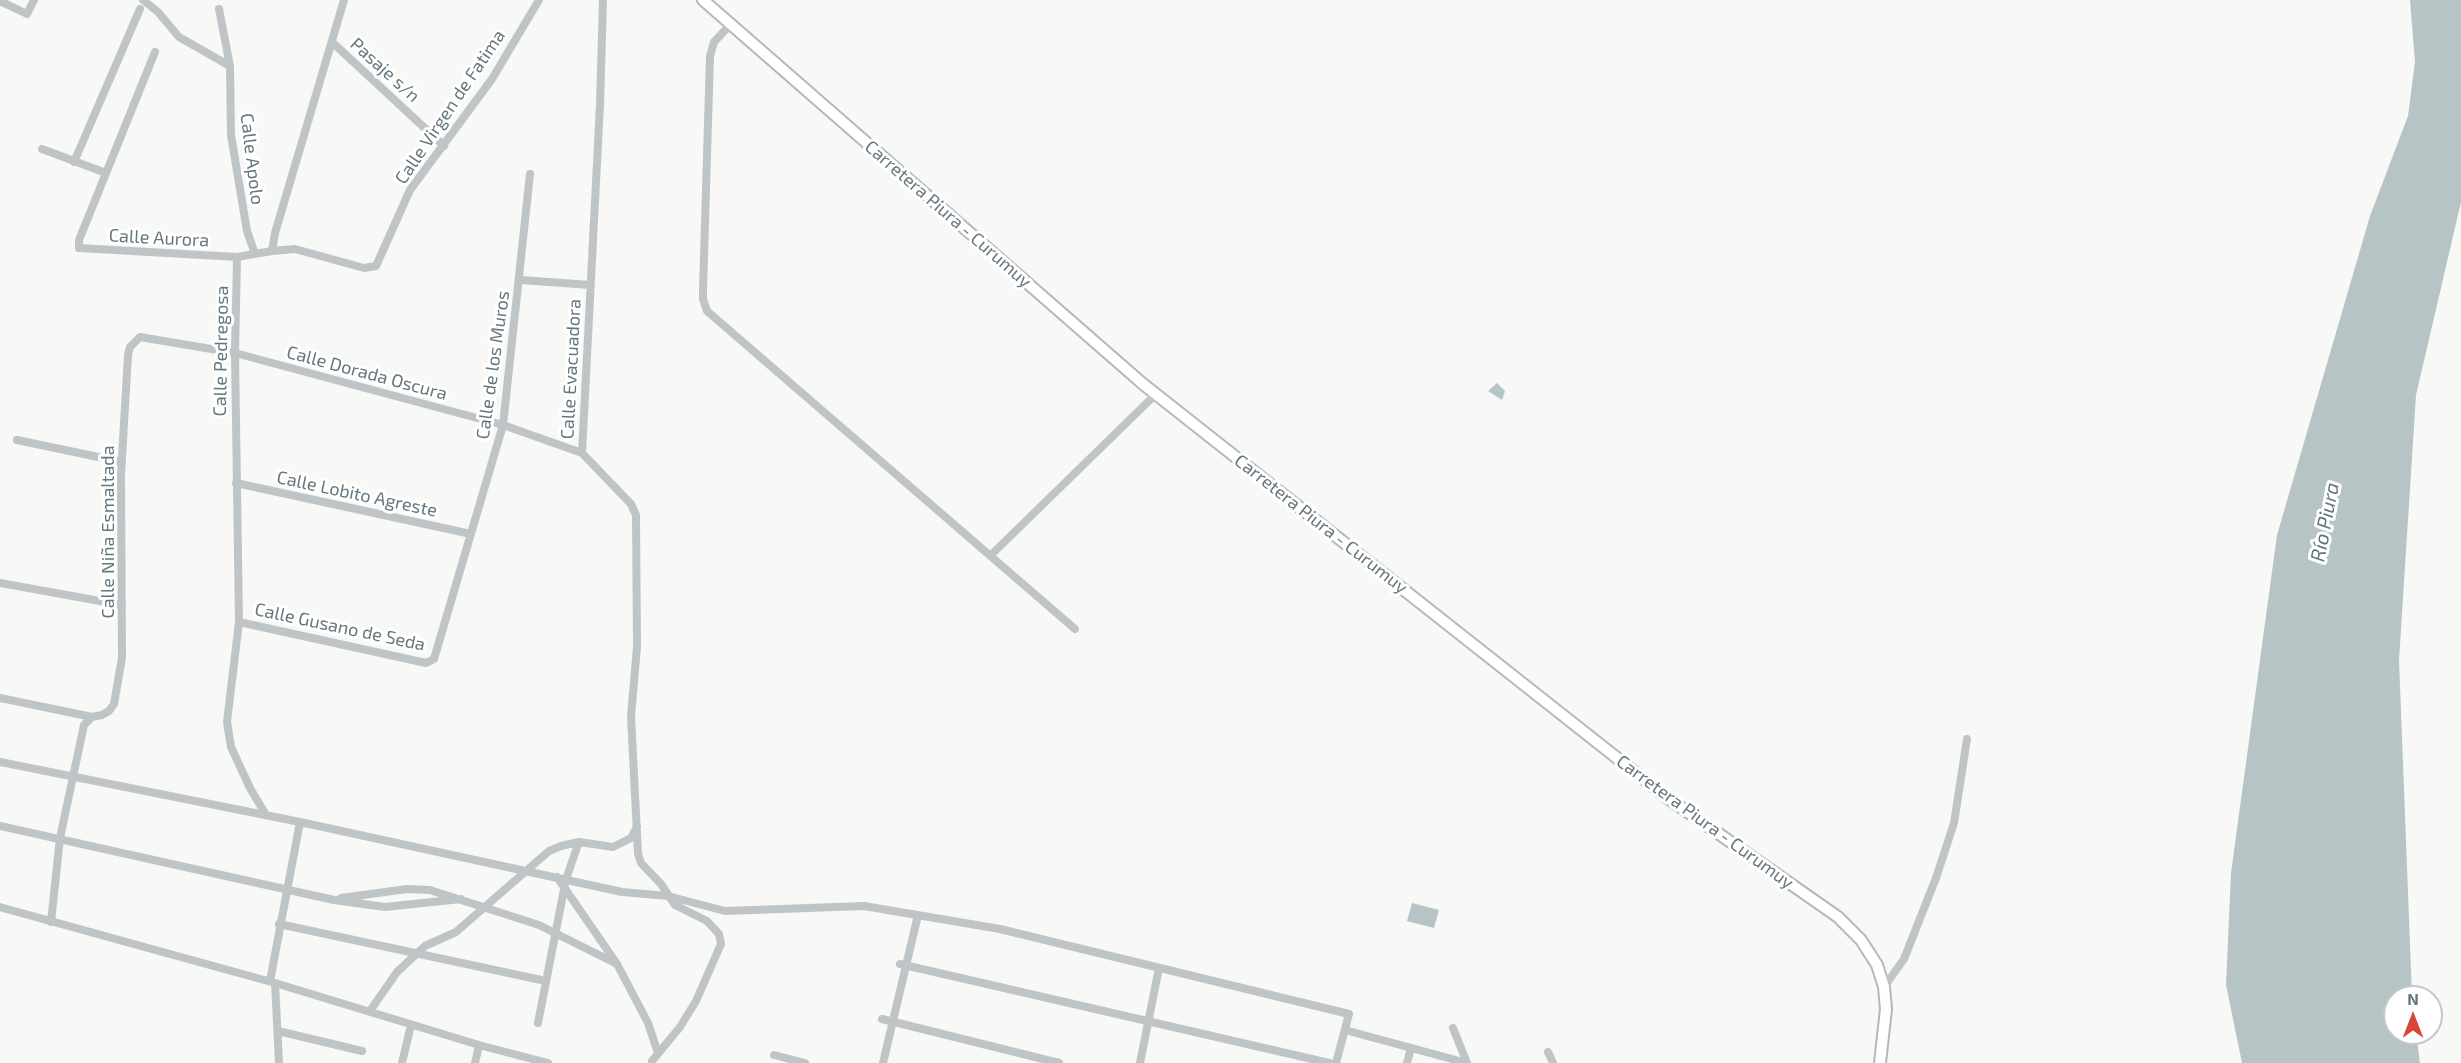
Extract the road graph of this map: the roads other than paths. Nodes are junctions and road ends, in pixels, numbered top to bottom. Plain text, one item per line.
1 (34, 0) edge
2 (143, 0) edge
3 (344, 0) edge
4 (538, 0) edge
5 (603, 0) edge
6 (703, 0) edge
7 (0, 1) edge
8 (140, 9) dead end
9 (219, 9) dead end
10 (730, 25) junction
11 (332, 42) junction
12 (155, 52) dead end
13 (230, 66) junction
14 (444, 147) junction
15 (42, 149) dead end
16 (74, 162) junction
17 (106, 172) junction
18 (530, 174) dead end
19 (272, 251) junction
20 (255, 254) junction
21 (237, 257) junction
22 (520, 280) junction
23 (590, 285) junction
24 (140, 337) joint
25 (235, 353) junction
26 (1156, 394) junction
27 (503, 425) junction
28 (17, 440) dead end
29 (582, 453) junction
30 (122, 462) junction
31 (236, 483) junction
32 (471, 534) junction
33 (991, 555) junction
34 (0, 583) edge
35 (122, 605) junction
36 (238, 622) junction
37 (1075, 629) dead end
38 (434, 659) joint
39 (0, 698) edge
40 (92, 717) junction
41 (1967, 739) dead end
42 (0, 762) edge
43 (73, 778) junction
44 (266, 815) junction
45 (300, 822) junction
46 (0, 826) edge
47 (638, 826) junction
48 (60, 838) junction
49 (579, 842) junction
50 (527, 871) junction
51 (557, 878) junction
52 (566, 879) junction
53 (287, 888) junction
54 (564, 888) junction
55 (668, 896) junction
56 (461, 898) junction
57 (333, 900) junction
58 (0, 907) edge
59 (486, 907) junction
60 (918, 915) junction
61 (51, 922) junction
62 (279, 924) junction
63 (555, 933) junction
64 (417, 954) junction
65 (618, 964) junction
66 (904, 965) junction
67 (1159, 968) junction
68 (546, 981) junction
69 (272, 982) junction
70 (1884, 987) junction
71 (370, 1011) junction
72 (882, 1019) dead end
73 (893, 1022) junction
74 (1148, 1022) junction
75 (538, 1023) dead end
76 (411, 1025) junction
77 (1453, 1028) dead end
78 (1345, 1030) junction
79 (278, 1031) junction
80 (480, 1045) junction
81 (1411, 1048) junction
82 (362, 1051) dead end
83 (1548, 1052) dead end
84 (658, 1053) junction
85 (774, 1055) dead end
86 (652, 1061) dead end
87 (279, 1063) edge
88 (402, 1063) edge
89 (475, 1063) edge
90 (548, 1063) edge
91 (805, 1063) edge
92 (883, 1063) edge
93 (1059, 1063) edge
94 (1140, 1063) edge
95 (1329, 1063) edge
96 (1336, 1063) edge
97 (1407, 1063) edge
98 (1467, 1063) edge
99 (1553, 1063) edge
100 (1880, 1063) edge

1 - 7 street
2 - 13 street
3 - 11 street
4 - 14 street, Calle Virgen de Fatima
5 - 23 street, Calle Evacuadora
6 - 10 main road, Carretera Piura - Curumuy
8 - 16 street
9 - 13 street, Calle Apolo
10 - 26 main road, Carretera Piura - Curumuy
10 - 33 street
11 - 14 street, Pasaje s/n
11 - 19 street
12 - 17 street
13 - 20 street, Calle Apolo
14 - 19 street, Calle Virgen de Fatima
15 - 16 street
16 - 17 street
17 - 21 street, Calle Aurora
18 - 22 street, Calle de los Muros
19 - 20 street
20 - 21 street
21 - 25 street, Calle Pedregosa
22 - 23 street
22 - 27 street, Calle de los Muros
23 - 29 street, Calle Evacuadora
24 - 25 street, Calle Dorada Oscura
24 - 30 street, Calle Niña Esmaltada
25 - 27 street, Calle Dorada Oscura
25 - 31 street, Calle Pedregosa
26 - 33 street
26 - 70 main road, Carretera Piura - Curumuy
27 - 29 street, Calle Dorada Oscura
27 - 32 street, Calle de los Muros
28 - 30 street
29 - 47 street, Calle Evacuadora
30 - 35 street, Calle Niña Esmaltada
31 - 32 street, Calle Lobito Agreste
31 - 36 street, Calle Pedregosa
32 - 38 street, Calle de los Muros
33 - 37 street
34 - 35 street
35 - 40 street, Calle Niña Esmaltada
36 - 38 street, Calle Gusano de Seda
36 - 44 street, Calle Pedregosa
39 - 40 street
40 - 43 street
41 - 70 street
42 - 43 street
43 - 44 street
43 - 48 street
44 - 45 street
45 - 50 street
45 - 53 street
46 - 48 street
47 - 49 street
47 - 55 street, Calle Evacuadora
48 - 53 street
48 - 61 street
49 - 50 street
49 - 52 street
50 - 51 street
50 - 59 street
51 - 52 street
51 - 54 street
52 - 54 street
52 - 55 street
53 - 57 street
53 - 62 street
54 - 63 street
54 - 65 street
55 - 60 street
55 - 84 street
56 - 57 street
56 - 57 street
56 - 59 street
58 - 61 street
59 - 63 street
59 - 64 street
60 - 66 street
60 - 67 street
61 - 69 street
62 - 64 street
62 - 69 street
63 - 65 street
63 - 68 street
64 - 68 street
64 - 71 street
65 - 84 street
66 - 73 street
66 - 74 street
67 - 74 street
67 - 78 street
68 - 75 street
69 - 71 street
69 - 79 street
70 - 100 main road, Carretera Piura - Curumuy
71 - 76 street
72 - 73 street
73 - 92 street
73 - 93 street
74 - 94 street
74 - 95 street
76 - 80 street
76 - 88 street
77 - 98 street
78 - 81 street
78 - 96 street
79 - 82 street
79 - 87 street
80 - 89 street
80 - 90 street
81 - 97 street
81 - 98 street
83 - 99 street
84 - 86 street
85 - 91 street

